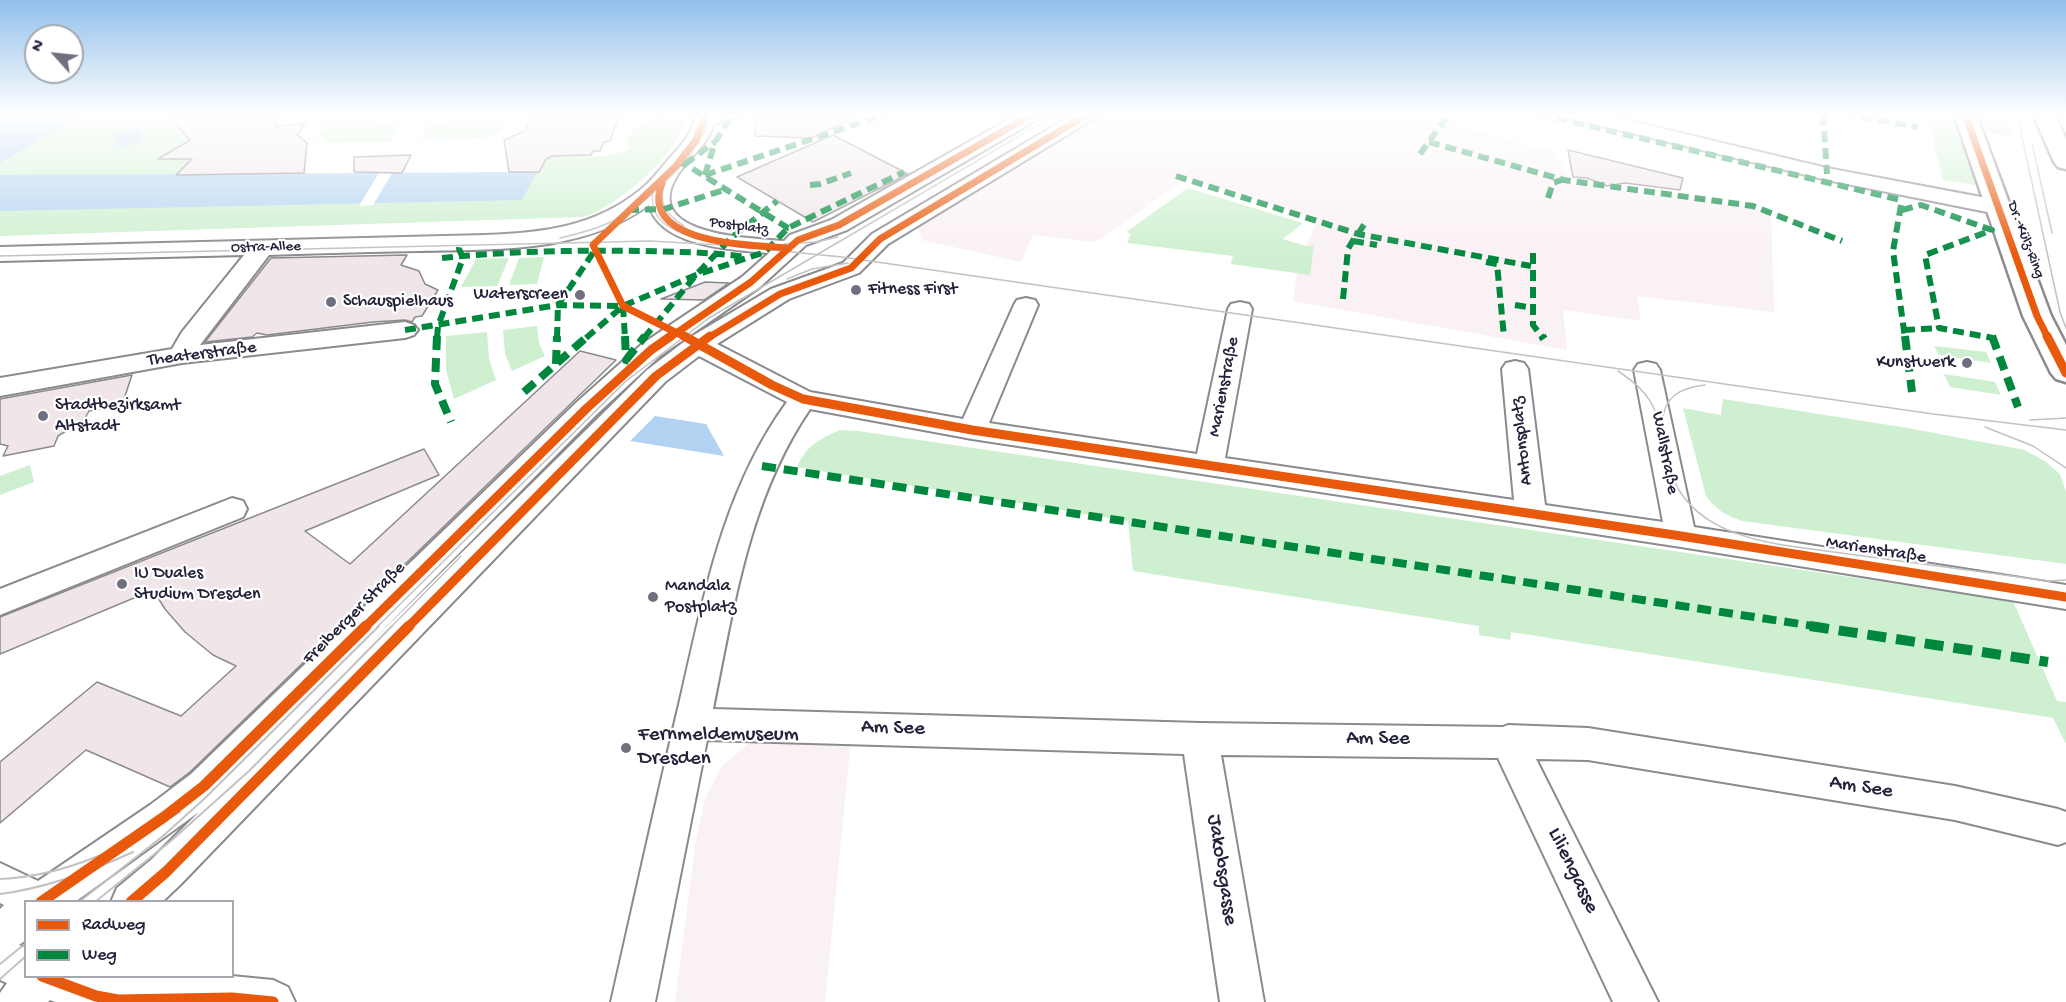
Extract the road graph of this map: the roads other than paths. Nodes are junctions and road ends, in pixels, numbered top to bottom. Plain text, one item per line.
1 (679, 161) edge
2 (952, 161) edge
3 (1011, 161) edge
4 (1771, 161) edge
5 (1981, 161) edge
6 (666, 176) junction
7 (1997, 207) junction
8 (262, 248) junction
9 (789, 248) junction
10 (0, 254) edge
11 (1026, 305) dead end
12 (1240, 309) dead end
13 (405, 330) dead end
14 (687, 338) junction
15 (182, 355) junction
16 (1515, 369) dead end
17 (1647, 370) dead end
18 (2066, 373) edge
19 (0, 387) edge
20 (803, 399) junction
21 (972, 430) junction
22 (1209, 465) junction
23 (232, 509) dead end
24 (1532, 514) junction
25 (1681, 536) junction
26 (2066, 597) edge
27 (0, 602) edge
28 (692, 724) junction
29 (1200, 739) junction
30 (1509, 741) junction
31 (2058, 827) dead end
32 (0, 882) edge
33 (36, 900) edge
34 (43, 900) edge
35 (133, 900) edge
36 (24, 916) edge
37 (0, 934) edge
38 (0, 959) edge
39 (24, 968) edge
40 (42, 978) edge
41 (46, 978) edge
42 (192, 978) edge
43 (232, 998) junction
44 (18, 1002) edge
45 (273, 1002) edge
46 (633, 1002) edge
47 (1242, 1002) edge
48 (1636, 1002) edge

1 - 6 street, Ostra-Allee
2 - 9 street, Postplatz
3 - 14 street
4 - 7 street
5 - 7 main road, Dr.-Külz-Ring
6 - 8 street, Ostra-Allee
6 - 9 street, Postplatz
7 - 18 main road, Dr.-Külz-Ring
8 - 10 street, Ostra-Allee
8 - 15 street
9 - 14 street, Postplatz
11 - 21 street
12 - 22 street, Marienstraße
13 - 15 street, Theaterstraße
14 - 20 street, Marienstraße
14 - 34 street, Freiberger Straße
14 - 35 street
15 - 19 street, Theaterstraße
16 - 24 street, Antonsplatz
17 - 25 street, Wallstraße
20 - 21 street, Marienstraße
20 - 28 street
21 - 22 street, Marienstraße
22 - 24 street, Marienstraße
23 - 27 street
24 - 25 street, Marienstraße
25 - 26 street, Marienstraße
28 - 29 street, Am See
28 - 46 street
29 - 30 street, Am See
29 - 47 street, Jakobsgasse
30 - 31 street, Am See
30 - 48 street, Liliengasse
32 - 33 street
36 - 37 street
38 - 39 street
40 - 44 street
41 - 43 street
42 - 43 street
43 - 45 street

